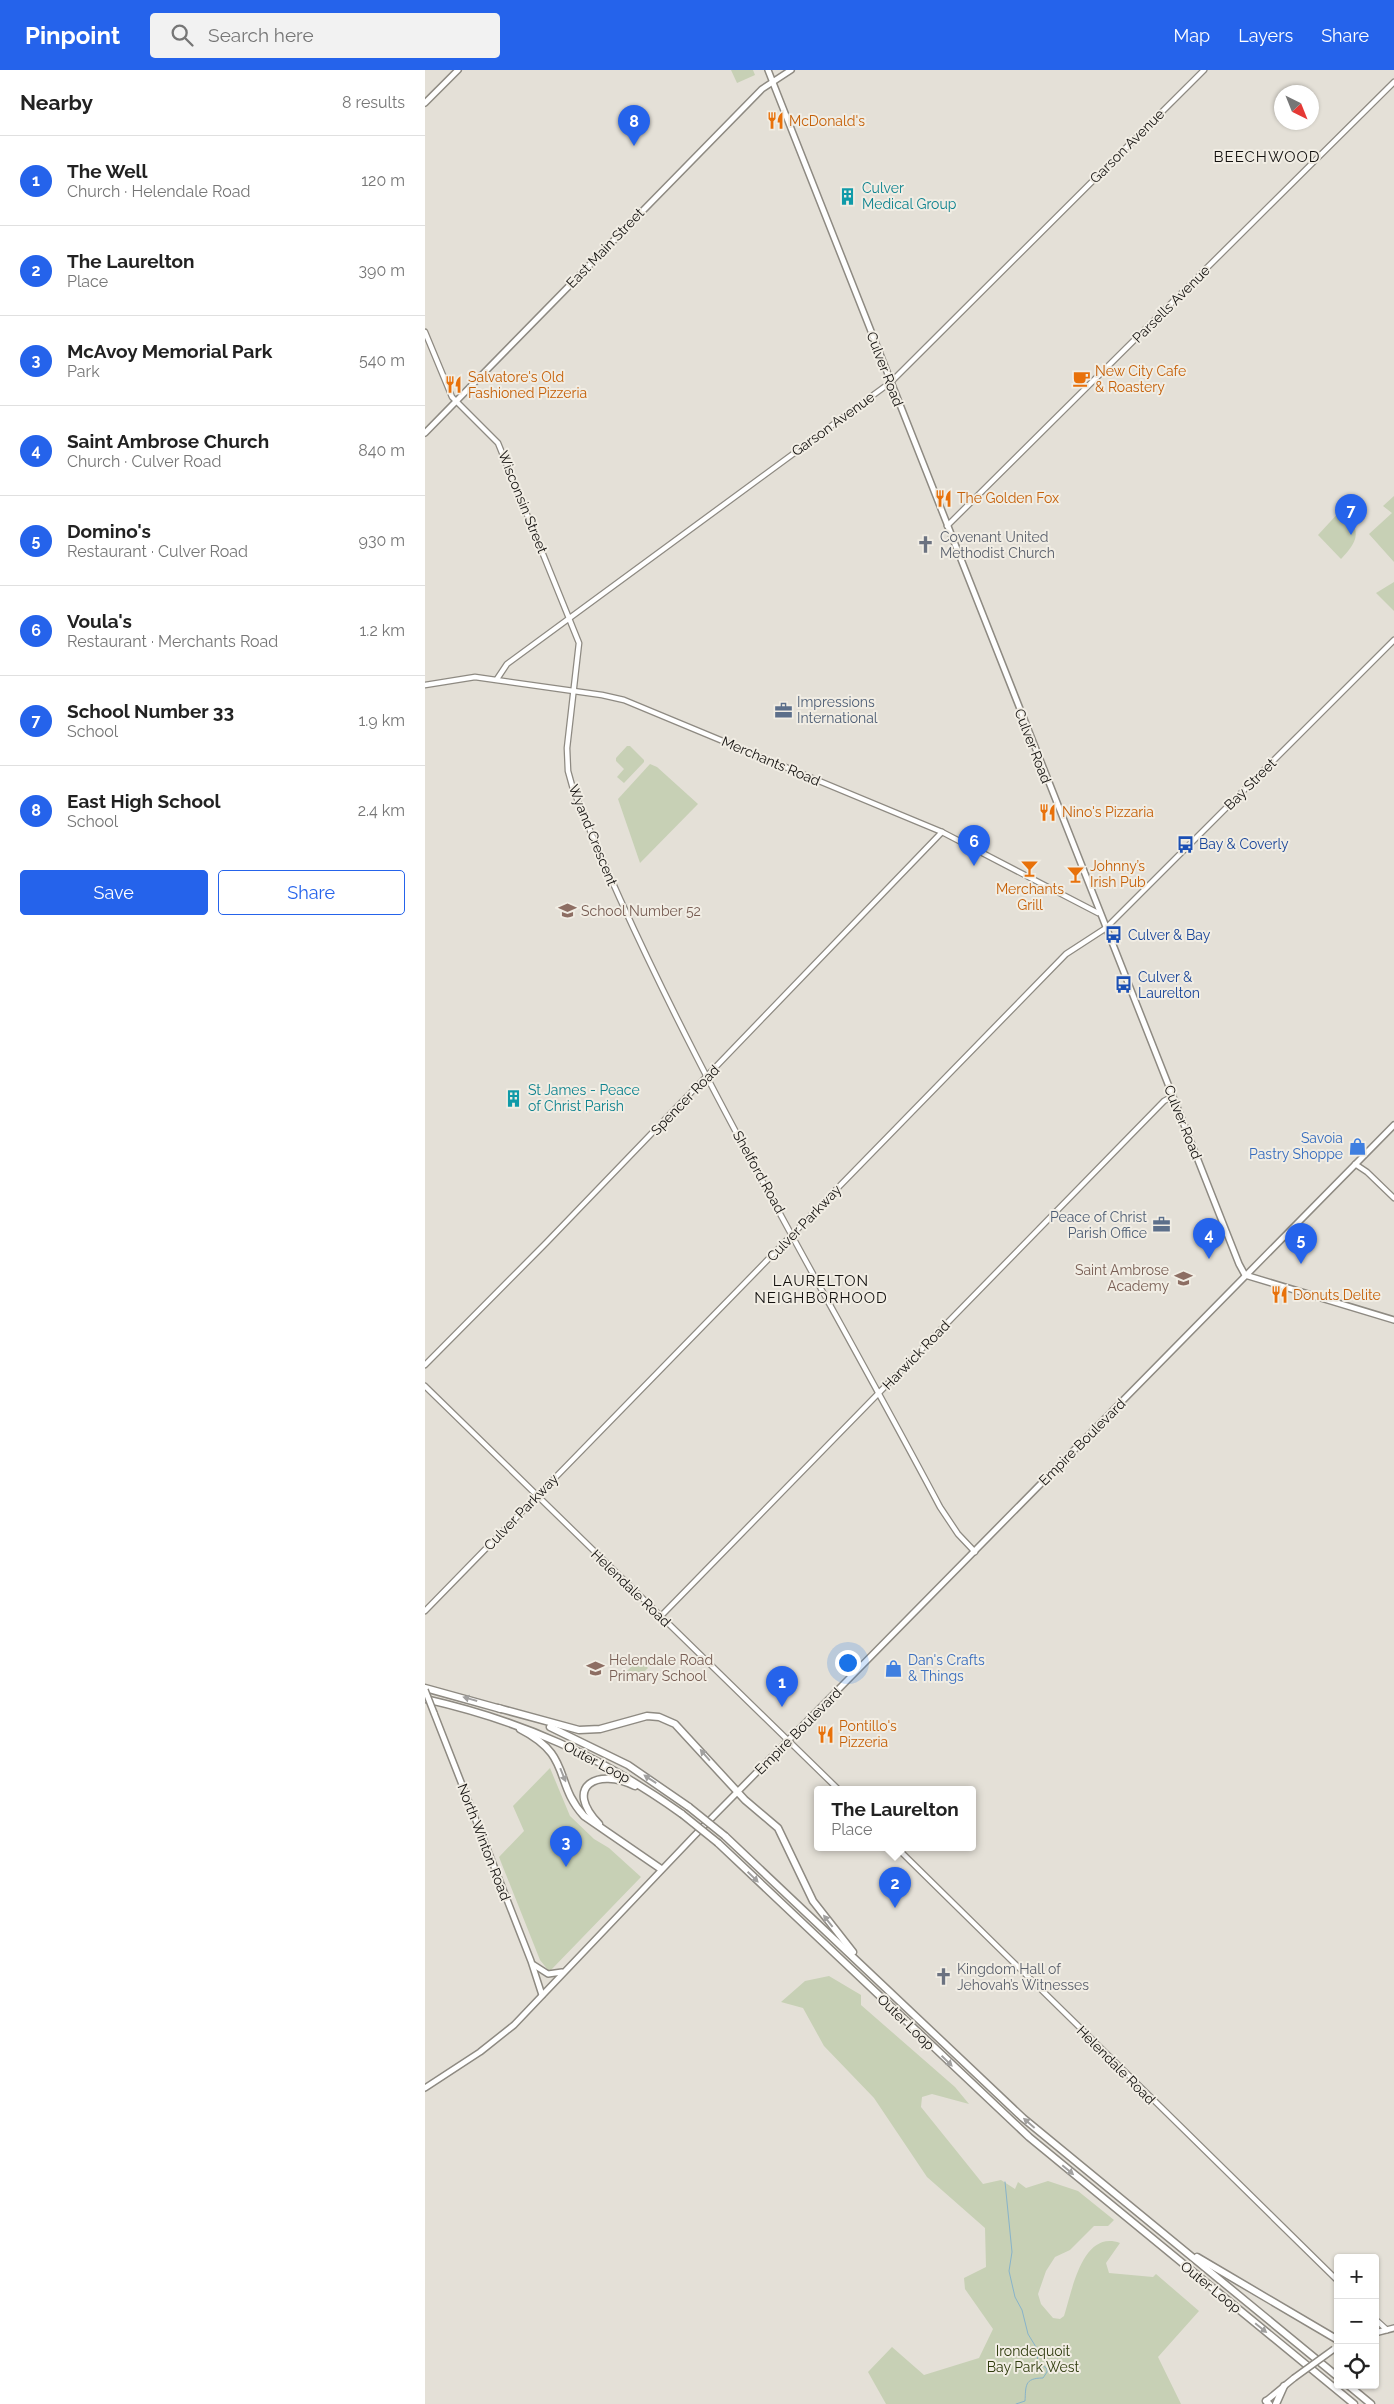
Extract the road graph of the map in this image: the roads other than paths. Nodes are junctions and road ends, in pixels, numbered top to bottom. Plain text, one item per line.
1 (458, 70) edge
2 (768, 70) edge
3 (791, 70) edge
4 (1204, 70) edge
5 (773, 82) junction
6 (1394, 82) edge
7 (425, 103) edge
8 (425, 332) edge
9 (891, 382) junction
10 (456, 401) junction
11 (425, 433) edge
12 (947, 526) junction
13 (570, 618) junction
14 (1394, 640) edge
15 (497, 679) junction
16 (425, 685) edge
17 (575, 691) junction
18 (942, 832) junction
19 (1098, 913) junction
20 (627, 917) joint
21 (1106, 928) junction
22 (707, 1078) junction
23 (1173, 1096) junction
24 (1394, 1124) edge
25 (1355, 1164) junction
26 (1394, 1198) edge
27 (793, 1235) junction
28 (1245, 1274) junction
29 (1394, 1320) edge
30 (425, 1365) edge
31 (425, 1386) edge
32 (878, 1394) junction
33 (537, 1496) junction
34 (975, 1552) junction
35 (425, 1611) edge
36 (661, 1616) junction
37 (425, 1689) edge
38 (425, 1699) edge
39 (498, 1708) junction
40 (487, 1714) junction
41 (788, 1740) junction
42 (835, 1786) edge
43 (737, 1792) junction
44 (682, 1814) junction
45 (613, 1836) junction
46 (900, 1851) edge
47 (661, 1869) junction
48 (531, 1961) junction
49 (566, 1969) junction
50 (869, 1972) junction
51 (542, 1995) junction
52 (425, 2088) edge
53 (1147, 2221) junction
54 (1334, 2277) edge
55 (1379, 2323) edge
56 (1394, 2328) edge
57 (1387, 2330) junction
58 (1379, 2331) edge
59 (1334, 2338) edge
60 (1334, 2348) edge
61 (1334, 2374) edge
62 (1284, 2386) junction
63 (1353, 2389) edge
64 (1268, 2403) edge
65 (1276, 2404) edge
66 (1354, 2404) edge
67 (1371, 2404) edge

1 - 7 main road
2 - 5 main road, Culver Road
3 - 5 main road, East Main Street
4 - 9 street, Garson Avenue
5 - 9 main road, Culver Road
5 - 10 main road, East Main Street
6 - 12 street, Parsells Avenue
8 - 10 street, Wisconsin Street
9 - 12 main road, Culver Road
9 - 13 street, Garson Avenue
10 - 11 main road, East Main Street
10 - 13 street, Wisconsin Street
12 - 19 main road, Culver Road
13 - 15 street, Garson Avenue
13 - 17 street, Wisconsin Street
14 - 21 street, Bay Street
15 - 16 street, Merchants Road
15 - 17 street, Merchants Road
17 - 18 street, Merchants Road
17 - 20 street, Wyand Crescent
18 - 19 street, Merchants Road
18 - 22 street, Spencer Road
19 - 21 main road, Culver Road
20 - 22 street, Shelford Road
21 - 23 main road, Culver Road
21 - 27 street, Culver Parkway
22 - 27 street, Shelford Road
22 - 30 street, Spencer Road
23 - 28 main road, Culver Road
23 - 32 street, Harwick Road
24 - 25 main road, Empire Boulevard
25 - 26 street
25 - 28 main road, Empire Boulevard
27 - 32 street, Shelford Road
27 - 33 street, Culver Parkway
28 - 29 main road
28 - 34 main road, Empire Boulevard
31 - 33 street, Helendale Road
32 - 34 street, Shelford Road
32 - 36 street, Harwick Road
33 - 35 street, Culver Parkway
33 - 36 street, Helendale Road
34 - 41 main road, Empire Boulevard
36 - 41 street, Helendale Road
39 -> 37 highway, Outer Loop
37 - 48 main road, North Winton Road, bridge
38 - 40 highway, Outer Loop
43 -> 39 highway
50 -> 39 highway, Outer Loop, bridge
40 - 44 highway, Outer Loop
40 -> 45 highway
41 - 42 street, Helendale Road
41 - 43 main road, Empire Boulevard
43 - 47 main road, Empire Boulevard
50 -> 43 highway
44 - 45 highway
44 -> 66 highway, Outer Loop, bridge
45 - 47 highway
46 - 54 street, Helendale Road
47 - 49 main road, Empire Boulevard
48 - 49 main road
48 - 51 main road, North Winton Road
49 - 51 main road, Empire Boulevard
53 -> 50 highway, Outer Loop
51 - 52 main road, Empire Boulevard
53 - 59 highway
53 - 61 highway, Outer Loop
55 - 57 street
56 - 57 main road
57 - 58 main road
60 - 62 main road, bridge
62 - 64 main road
62 - 65 highway
63 - 67 highway

